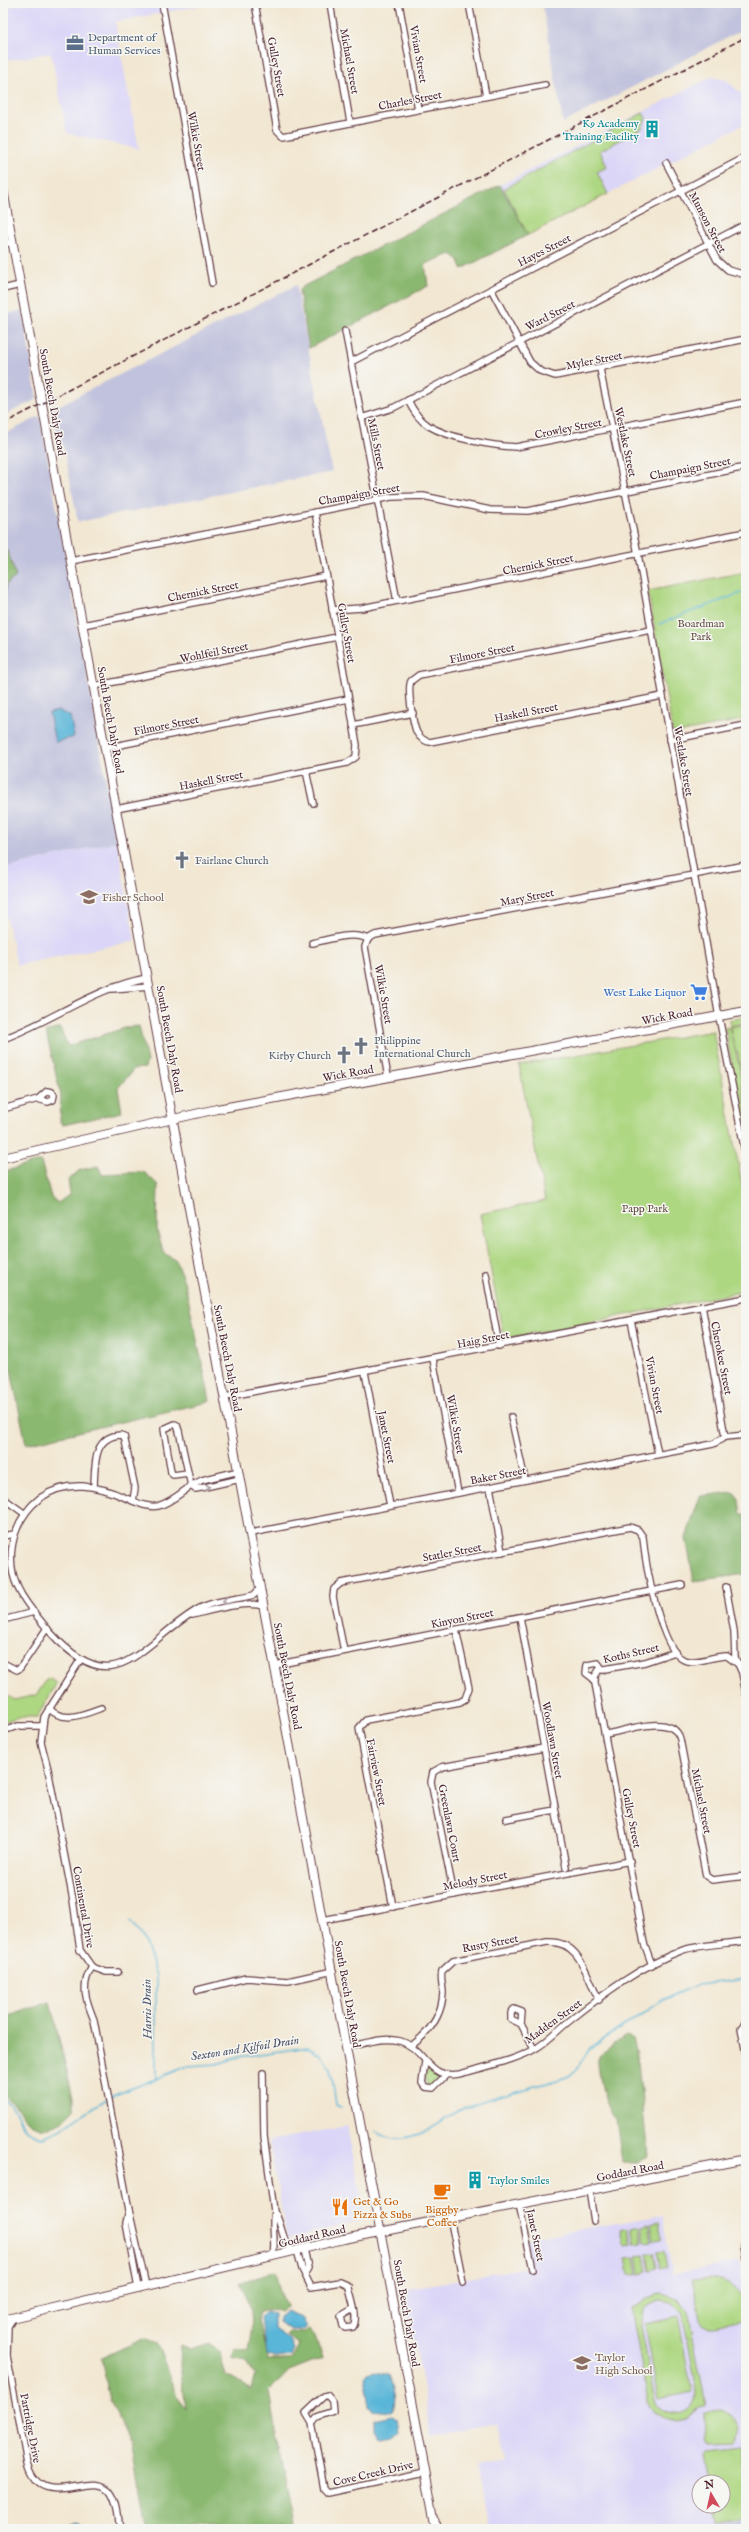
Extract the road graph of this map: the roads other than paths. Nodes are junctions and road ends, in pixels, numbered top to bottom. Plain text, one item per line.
1 (162, 3) edge
2 (255, 3) edge
3 (330, 3) edge
4 (400, 3) edge
5 (470, 3) edge
6 (544, 85) dead end
7 (486, 96) junction
8 (418, 109) junction
9 (350, 122) junction
10 (280, 134) joint
11 (746, 157) edge
12 (666, 163) dead end
13 (3, 190) edge
14 (680, 191) junction
15 (746, 224) edge
16 (13, 242) junction
17 (3, 244) edge
18 (708, 244) junction
19 (746, 275) edge
20 (212, 283) dead end
21 (20, 284) junction
22 (3, 288) edge
23 (491, 289) junction
24 (345, 331) dead end
25 (746, 339) edge
26 (519, 342) junction
27 (351, 362) junction
28 (600, 369) junction
29 (408, 400) junction
30 (746, 402) edge
31 (362, 418) junction
32 (613, 429) junction
33 (746, 467) edge
34 (625, 492) junction
35 (377, 500) junction
36 (315, 512) junction
37 (746, 532) edge
38 (638, 554) junction
39 (71, 561) junction
40 (326, 576) junction
41 (397, 601) junction
42 (332, 610) junction
43 (83, 625) junction
44 (651, 630) junction
45 (337, 637) junction
46 (94, 686) junction
47 (662, 696) junction
48 (348, 699) junction
49 (413, 713) junction
50 (746, 724) edge
51 (353, 725) junction
52 (670, 740) junction
53 (105, 748) junction
54 (356, 757) joint
55 (306, 771) junction
56 (313, 802) dead end
57 (116, 809) junction
58 (746, 864) edge
59 (694, 876) junction
60 (368, 939) junction
61 (312, 943) dead end
62 (147, 978) junction
63 (149, 986) junction
64 (109, 989) junction
65 (746, 1011) edge
66 (719, 1017) junction
67 (3, 1039) edge
68 (388, 1077) junction
69 (38, 1099) dead end
70 (3, 1109) edge
71 (173, 1118) junction
72 (746, 1157) edge
73 (3, 1158) edge
74 (486, 1274) dead end
75 (746, 1298) edge
76 (702, 1306) junction
77 (631, 1320) junction
78 (499, 1346) junction
79 (434, 1359) junction
80 (365, 1372) junction
81 (224, 1397) junction
82 (511, 1417) dead end
83 (746, 1435) edge
84 (725, 1437) junction
85 (658, 1454) junction
86 (188, 1473) junction
87 (240, 1475) junction
88 (525, 1480) junction
89 (94, 1486) junction
90 (191, 1486) junction
91 (490, 1487) junction
92 (458, 1493) junction
93 (3, 1498) edge
94 (133, 1501) junction
95 (390, 1506) junction
96 (25, 1514) junction
97 (251, 1533) junction
98 (14, 1534) junction
99 (3, 1536) edge
100 (502, 1552) junction
101 (682, 1586) dead end
102 (726, 1587) dead end
103 (260, 1588) junction
104 (653, 1591) junction
105 (264, 1608) junction
106 (34, 1612) junction
107 (188, 1616) junction
108 (520, 1617) junction
109 (3, 1620) edge
110 (47, 1628) junction
111 (456, 1630) junction
112 (344, 1651) junction
113 (675, 1652) junction
114 (81, 1659) junction
115 (3, 1663) edge
116 (738, 1664) junction
117 (275, 1665) junction
118 (603, 1670) junction
119 (595, 1677) junction
120 (746, 1694) edge
121 (49, 1708) junction
122 (101, 1708) dead end
123 (42, 1726) junction
124 (3, 1731) edge
125 (606, 1734) junction
126 (544, 1748) junction
127 (555, 1810) junction
128 (506, 1819) dead end
129 (630, 1861) junction
130 (566, 1867) dead end
131 (746, 1876) edge
132 (454, 1895) junction
133 (393, 1907) junction
134 (323, 1920) junction
135 (746, 1941) edge
136 (652, 1965) junction
137 (92, 1967) junction
138 (333, 1971) junction
139 (118, 1972) dead end
140 (198, 1990) dead end
141 (599, 2000) junction
142 (744, 2023) edge
143 (521, 2024) dead end
144 (411, 2046) junction
145 (347, 2047) junction
146 (534, 2049) junction
147 (746, 2054) edge
148 (425, 2062) junction
149 (263, 2073) dead end
150 (447, 2074) junction
151 (746, 2159) edge
152 (589, 2190) junction
153 (519, 2204) junction
154 (274, 2211) junction
155 (450, 2217) junction
156 (594, 2221) dead end
157 (380, 2231) junction
158 (746, 2242) edge
159 (298, 2250) junction
160 (273, 2256) junction
161 (746, 2258) edge
162 (533, 2270) dead end
163 (463, 2282) dead end
164 (142, 2287) junction
165 (353, 2309) dead end
166 (14, 2317) junction
167 (3, 2320) edge
168 (3, 2348) edge
169 (7, 2356) junction
170 (312, 2423) junction
171 (425, 2472) junction
172 (120, 2529) edge
173 (436, 2529) edge

1 - 20 street, Wilkie Street
2 - 10 street, Gulley Street
3 - 9 street, Michael Street
4 - 8 street, Vivian Street
5 - 7 street
6 - 7 street, Charles Street
7 - 8 street, Charles Street
8 - 9 street, Charles Street
9 - 10 street, Charles Street
11 - 14 street, Hayes Street
12 - 14 street, Munson Street
13 - 16 street, South Beech Daly Road
14 - 18 street, Munson Street
14 - 23 street, Hayes Street
15 - 18 street, Ward Street
16 - 17 street
16 - 21 street, South Beech Daly Road
18 - 19 street, Munson Street
18 - 26 street, Ward Street
21 - 22 street
21 - 39 street, South Beech Daly Road
23 - 26 street, Myler Street
23 - 27 street, Hayes Street
24 - 27 street, Mills Street
25 - 28 street, Myler Street
26 - 28 street, Myler Street
26 - 29 street, Ward Street
27 - 31 street, Mills Street
28 - 32 street, Westlake Street
29 - 31 street, Ward Street
29 - 32 street, Crowley Street
30 - 32 street, Crowley Street
31 - 35 street, Mills Street
32 - 34 street, Westlake Street
33 - 34 street, Champaign Street
34 - 35 street, Champaign Street
34 - 38 street, Westlake Street
35 - 36 street, Champaign Street
35 - 41 street, Mills Street
36 - 39 street, Champaign Street
36 - 40 street, Gulley Street
37 - 38 street, Chernick Street
38 - 41 street, Chernick Street
38 - 44 street, Westlake Street
39 - 43 street, South Beech Daly Road
40 - 42 street, Gulley Street
40 - 43 street, Chernick Street
41 - 42 street, Chernick Street
42 - 45 street, Gulley Street
43 - 46 street, South Beech Daly Road
44 - 47 street, Westlake Street
44 - 49 street, Filmore Street
45 - 46 street, Wohlfeil Street
45 - 48 street, Gulley Street
46 - 53 street, South Beech Daly Road
47 - 49 street, Haskell Street
47 - 52 street, Westlake Street
48 - 51 street, Gulley Street
48 - 53 street, Filmore Street
49 - 51 street
50 - 52 street
51 - 54 street, Gulley Street
52 - 59 street, Westlake Street
53 - 57 street, South Beech Daly Road
54 - 55 street, Haskell Street
55 - 56 street
55 - 57 street, Haskell Street
57 - 62 street, South Beech Daly Road
58 - 59 street, Mary Street
59 - 60 street, Mary Street
59 - 66 street, Westlake Street
60 - 61 street, Mary Street
60 - 68 street, Wilkie Street
62 - 63 street, South Beech Daly Road
62 - 64 street
63 - 64 street
63 - 71 street, South Beech Daly Road
64 - 67 street
65 - 66 street, Wick Road
66 - 68 street, Wick Road
66 - 72 street, Westlake Street
68 - 71 street, Wick Road
69 - 70 street
71 - 73 street, Wick Road
71 - 81 street, South Beech Daly Road
74 - 78 street
75 - 76 street, Haig Street
76 - 77 street, Haig Street
76 - 84 street, Cherokee Street
77 - 78 street, Haig Street
77 - 85 street, Vivian Street
78 - 79 street, Haig Street
79 - 80 street, Haig Street
79 - 92 street, Wilkie Street
80 - 81 street, Haig Street
80 - 95 street, Janet Street
81 - 87 street, South Beech Daly Road
82 - 88 street
83 - 84 street, Baker Street
84 - 85 street, Baker Street
85 - 88 street, Baker Street
86 - 86 street
86 - 90 street
87 - 90 street
87 - 97 street, South Beech Daly Road
88 - 91 street, Baker Street
89 - 94 street
89 - 94 street
89 - 96 street
90 - 94 street
91 - 92 street, Baker Street
91 - 100 street
92 - 95 street, Baker Street
93 - 96 street
95 - 97 street, Baker Street
96 - 98 street
97 - 103 street, South Beech Daly Road
98 - 99 street
98 - 106 street
100 - 104 street, Statler Street
100 - 112 street, Statler Street
101 - 104 street, Kinyon Street
102 - 116 street
103 - 105 street, South Beech Daly Road
103 -> 107 street
104 - 108 street, Kinyon Street
104 - 113 street
105 - 107 street
105 - 117 street, South Beech Daly Road
106 - 109 street
106 - 110 street
107 - 114 street
108 - 111 street, Kinyon Street
108 - 126 street, Woodlawn Street
110 - 114 street
110 - 115 street
111 - 112 street, Kinyon Street
111 - 133 street, Fairview Street
112 - 117 street, Kinyon Street
113 - 116 street, Koths Street
113 - 118 street, Koths Street
114 - 121 street, Continental Drive
116 - 120 street
117 - 134 street, South Beech Daly Road
118 - 119 street, Koths Street
118 - 119 street, Gulley Street
119 - 125 street, Gulley Street
121 - 122 street
121 - 123 street, Continental Drive
123 - 124 street
123 - 137 street, Continental Drive
125 - 129 street, Gulley Street
125 - 131 street, Michael Street
126 - 127 street, Woodlawn Street
126 - 132 street, Greenlawn Court
127 - 128 street
127 - 130 street, Woodlawn Street
129 - 132 street, Melody Street
129 - 136 street, Gulley Street
132 - 133 street, Melody Street
133 - 134 street, Melody Street
134 - 138 street, South Beech Daly Road
135 - 136 street, Madden Street
136 - 141 street, Madden Street
137 - 139 street
137 - 164 street
138 - 140 street
138 - 145 street, South Beech Daly Road
141 - 144 street, Rusty Street
141 - 146 street, Madden Street
142 - 147 street
143 - 146 street
144 - 145 street
144 - 148 street
145 - 157 street, South Beech Daly Road
146 - 150 street, Madden Street
148 - 150 street
148 - 150 street
149 - 154 street
151 - 152 street, Goddard Road
152 - 153 street, Goddard Road
152 - 156 street
153 - 155 street, Goddard Road
153 - 162 street, Janet Street
154 - 159 street
154 - 160 street
155 - 157 street, Goddard Road
155 - 163 street
157 - 159 street, Goddard Road
157 - 171 street, South Beech Daly Road
158 - 161 street
159 - 160 street, Goddard Road
159 - 165 street
160 - 164 street, Goddard Road
164 - 166 street, Goddard Road
166 - 167 street, Goddard Road
166 - 169 street
168 - 169 street
169 - 172 street, Partridge Drive
170 - 170 street
170 - 171 street, Cove Creek Drive
171 - 173 street, South Beech Daly Road

